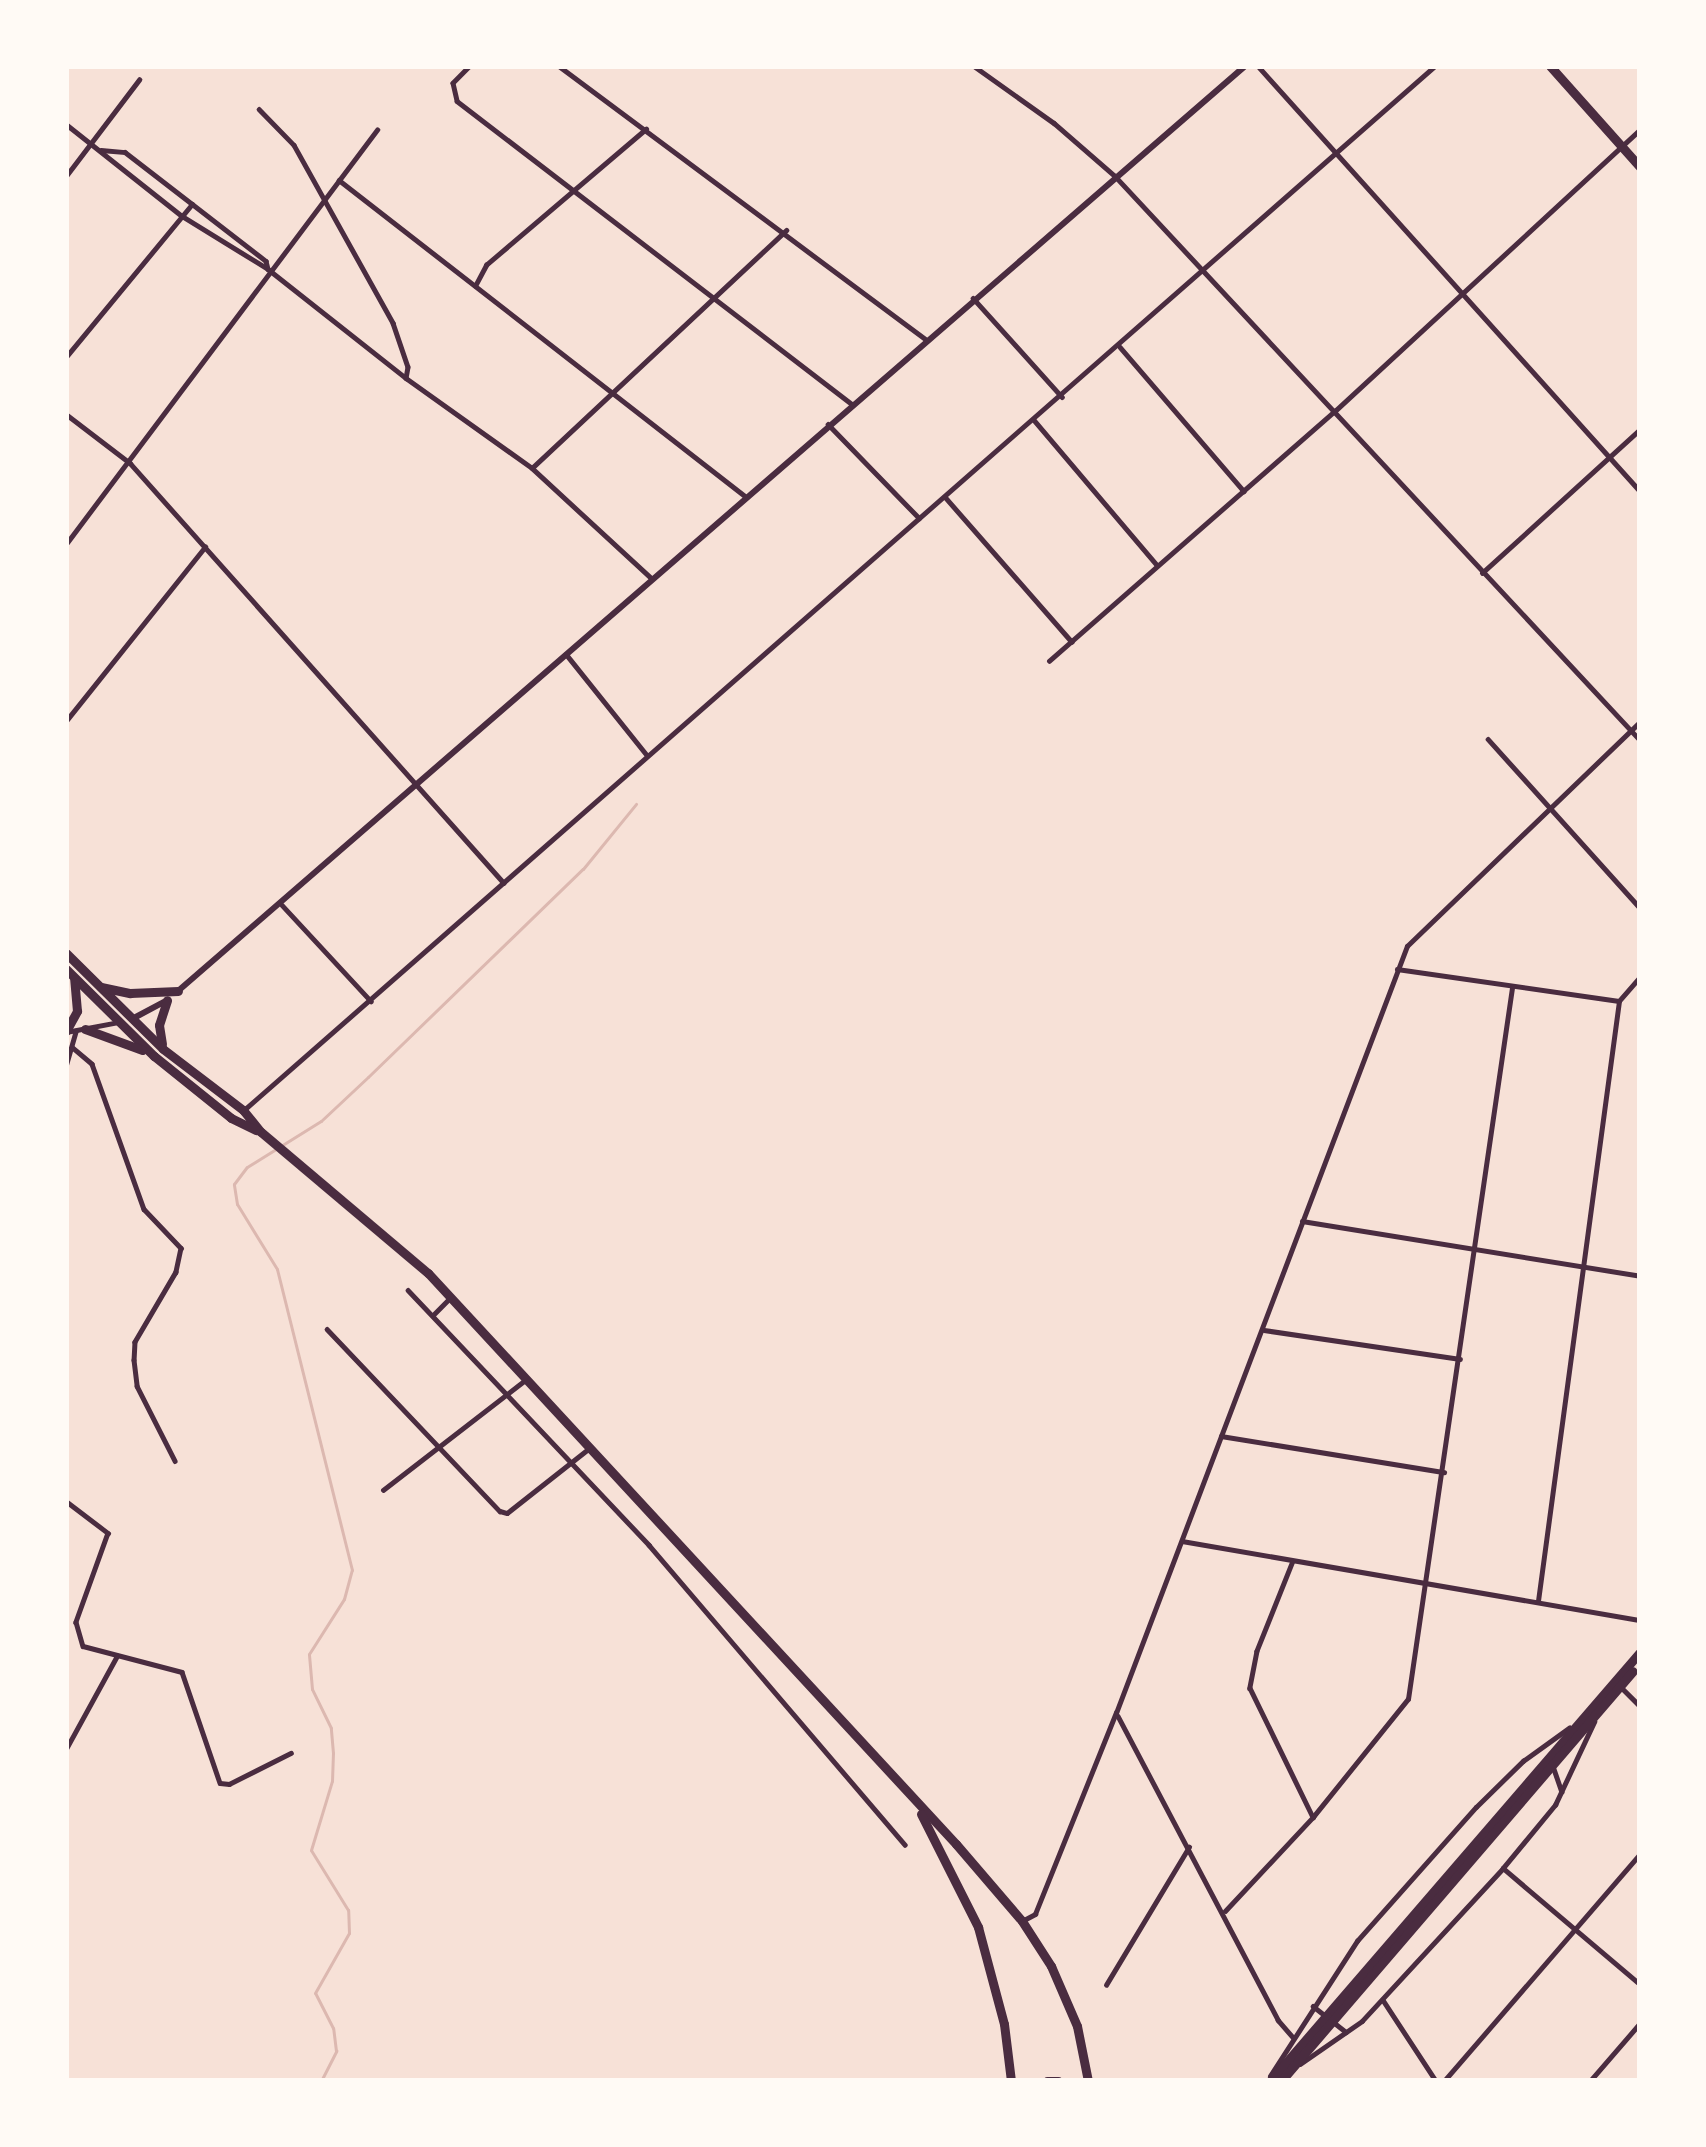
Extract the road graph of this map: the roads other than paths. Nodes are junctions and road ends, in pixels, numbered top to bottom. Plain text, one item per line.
1 (470, 66) edge
2 (559, 66) edge
3 (974, 66) edge
4 (1245, 66) edge
5 (1258, 66) edge
6 (1435, 66) edge
7 (1550, 66) edge
8 (139, 80) dead end
9 (259, 109) dead end
10 (66, 124) edge
11 (646, 129) junction
12 (377, 130) dead end
13 (1640, 130) edge
14 (92, 142) junction
15 (1622, 146) junction
16 (100, 150) junction
17 (1335, 157) junction
18 (1640, 167) edge
19 (66, 176) edge
20 (1115, 176) junction
21 (339, 180) junction
22 (575, 192) junction
23 (324, 200) junction
24 (192, 205) junction
25 (182, 216) junction
26 (786, 230) junction
27 (269, 270) junction
28 (1205, 272) junction
29 (475, 286) junction
30 (1464, 294) junction
31 (714, 298) junction
32 (974, 298) junction
33 (926, 339) junction
34 (1120, 347) junction
35 (66, 357) edge
36 (406, 378) junction
37 (612, 393) junction
38 (1062, 397) junction
39 (851, 403) junction
40 (1335, 411) junction
41 (66, 415) edge
42 (1034, 419) junction
43 (828, 424) junction
44 (1640, 429) edge
45 (1609, 458) junction
46 (130, 463) junction
47 (532, 468) junction
48 (1244, 491) junction
49 (1640, 491) edge
50 (745, 496) junction
51 (946, 498) junction
52 (920, 518) junction
53 (66, 544) edge
54 (206, 546) junction
55 (1157, 565) junction
56 (1482, 573) junction
57 (650, 577) junction
58 (1072, 641) junction
59 (566, 654) junction
60 (1049, 661) dead end
61 (66, 721) edge
62 (1640, 722) edge
63 (1631, 730) junction
64 (1488, 739) dead end
65 (1640, 740) edge
66 (647, 755) junction
67 (417, 785) junction
68 (1549, 806) junction
69 (504, 883) junction
70 (282, 904) junction
71 (1640, 908) edge
72 (66, 953) edge
73 (1397, 969) junction
74 (69, 971) edge
75 (1640, 977) edge
76 (100, 987) junction
77 (1512, 988) junction
78 (178, 991) junction
79 (167, 1000) junction
80 (371, 1001) junction
81 (1619, 1001) junction
82 (133, 1018) junction
83 (119, 1022) junction
84 (73, 1031) edge
85 (72, 1047) junction
86 (159, 1052) junction
87 (66, 1065) edge
88 (244, 1110) junction
89 (261, 1132) junction
90 (1302, 1221) junction
91 (1475, 1249) junction
92 (1587, 1267) junction
93 (1640, 1276) edge
94 (408, 1290) dead end
95 (451, 1297) junction
96 (432, 1316) junction
97 (327, 1329) dead end
98 (1261, 1330) junction
99 (1460, 1359) junction
100 (529, 1377) junction
101 (508, 1394) junction
102 (1221, 1436) junction
103 (442, 1445) junction
104 (591, 1447) junction
105 (175, 1461) dead end
106 (573, 1461) junction
107 (1444, 1472) junction
108 (383, 1490) dead end
109 (66, 1501) edge
110 (1182, 1541) junction
111 (1293, 1561) junction
112 (1428, 1583) junction
113 (1538, 1601) junction
114 (1640, 1620) edge
115 (1640, 1652) edge
116 (116, 1657) junction
117 (1640, 1663) edge
118 (1621, 1687) junction
119 (1640, 1706) edge
120 (1117, 1713) junction
121 (1592, 1717) junction
122 (66, 1749) edge
123 (291, 1754) dead end
124 (1523, 1761) junction
125 (1549, 1764) junction
126 (1562, 1792) junction
127 (916, 1804) junction
128 (1313, 1817) junction
129 (905, 1845) dead end
130 (1190, 1846) junction
131 (1640, 1853) edge
132 (1504, 1868) junction
133 (1225, 1911) junction
134 (1022, 1921) junction
135 (1575, 1929) junction
136 (1106, 1984) dead end
137 (1640, 1984) edge
138 (1383, 2000) junction
139 (1313, 2006) junction
140 (1330, 2019) junction
141 (1640, 2023) edge
142 (1346, 2033) junction
143 (1293, 2037) junction
144 (1084, 2056) junction
145 (1291, 2071) junction
146 (1011, 2081) edge
147 (1047, 2081) edge
148 (1058, 2081) edge
149 (1088, 2081) edge
150 (1098, 2081) edge
151 (1269, 2081) edge
152 (1281, 2081) edge
153 (1440, 2081) edge
154 (1590, 2081) edge

1 - 22 street
2 - 11 street
3 - 20 street
4 - 20 street
5 - 17 street
6 - 17 street
7 - 15 highway
8 - 14 street
9 - 23 street
10 - 14 street
11 - 22 street
11 - 26 street
12 - 21 street
13 - 15 street
14 - 16 street
14 - 19 street
15 - 18 highway
15 - 30 street
16 - 24 street
16 - 25 street
17 - 28 street
17 - 30 street
20 - 28 street
20 - 32 street
21 - 23 street
21 - 29 street
22 - 29 street
22 - 31 street
23 - 27 street
23 - 36 street
24 - 25 street
24 - 27 street
25 - 27 street
25 - 35 street
26 - 31 street
26 - 33 street
27 - 36 street
27 - 46 street
28 - 34 street
28 - 40 street
29 - 37 street
30 - 40 street
30 - 45 street
31 - 37 street
31 - 39 street
32 - 33 street
32 - 38 street
33 - 39 street
34 - 38 street
34 - 48 street
36 - 47 street
37 - 47 street
37 - 50 street
38 - 42 street
39 - 43 street
40 - 48 street
40 - 56 street
41 - 46 street
42 - 51 street
42 - 55 street
43 - 50 street
43 - 52 street
44 - 45 street
45 - 49 street
45 - 56 street
46 - 53 street
46 - 54 street
47 - 57 street
48 - 55 street
50 - 57 street
51 - 52 street
51 - 58 street
52 - 66 street
54 - 61 street
54 - 67 street
55 - 58 street
56 - 63 street
57 - 59 street
58 - 60 street
59 - 66 street
59 - 67 street
62 - 63 street
63 - 65 street
63 - 68 street
64 - 68 street
66 - 69 street
67 - 69 street
67 - 70 street
68 - 71 street
68 - 73 street
69 - 80 street
70 - 78 street
70 - 80 street
72 - 76 highway
73 - 77 street
73 - 90 street
74 - 83 highway
74 - 84 highway
75 - 81 street
76 - 78 highway
76 - 82 highway
77 - 81 street
77 - 91 street
78 - 79 street
79 - 82 street
79 - 86 highway
80 - 88 street
81 - 92 street
82 - 83 street
82 - 86 highway
83 - 84 street
83 - 86 highway
84 - 85 street
84 - 86 highway
85 - 87 street
85 - 105 street
86 - 88 highway
86 - 89 highway
88 - 89 highway
89 - 95 highway
90 - 91 street
90 - 98 street
91 - 92 street
91 - 99 street
92 - 93 street
92 - 113 street
94 - 96 street
95 - 96 street
95 - 100 highway
96 - 101 street
97 - 103 street
98 - 99 street
98 - 102 street
99 - 107 street
100 - 101 street
100 - 104 highway
101 - 103 street
101 - 106 street
102 - 107 street
102 - 110 street
103 - 106 street
103 - 108 street
104 - 106 street
104 - 127 highway
106 - 129 street
107 - 112 street
109 - 116 street
110 - 111 street
110 - 120 street
111 - 112 street
111 - 128 street
112 - 113 street
112 - 128 street
113 - 114 street
115 - 121 highway
116 - 122 street
116 - 123 street
117 - 118 highway
118 - 119 street
118 - 121 highway
120 - 130 street
120 - 134 street
121 - 124 street
121 - 125 highway
121 - 126 street
124 - 125 street
124 - 139 street
125 - 126 street
125 - 140 highway
126 - 132 street
127 - 134 highway
127 - 146 highway
128 - 133 street
130 - 133 street
130 - 136 street
131 - 135 street
132 - 135 street
132 - 138 street
133 - 143 street
134 - 144 highway
135 - 137 street
135 - 153 street
138 - 142 street
138 - 153 street
139 - 140 street
139 - 143 street
140 - 142 street
140 - 145 highway
140 - 151 highway
141 - 154 street
142 - 145 street
143 - 151 street
144 - 149 highway
144 - 150 highway
145 - 152 highway
147 - 148 highway

